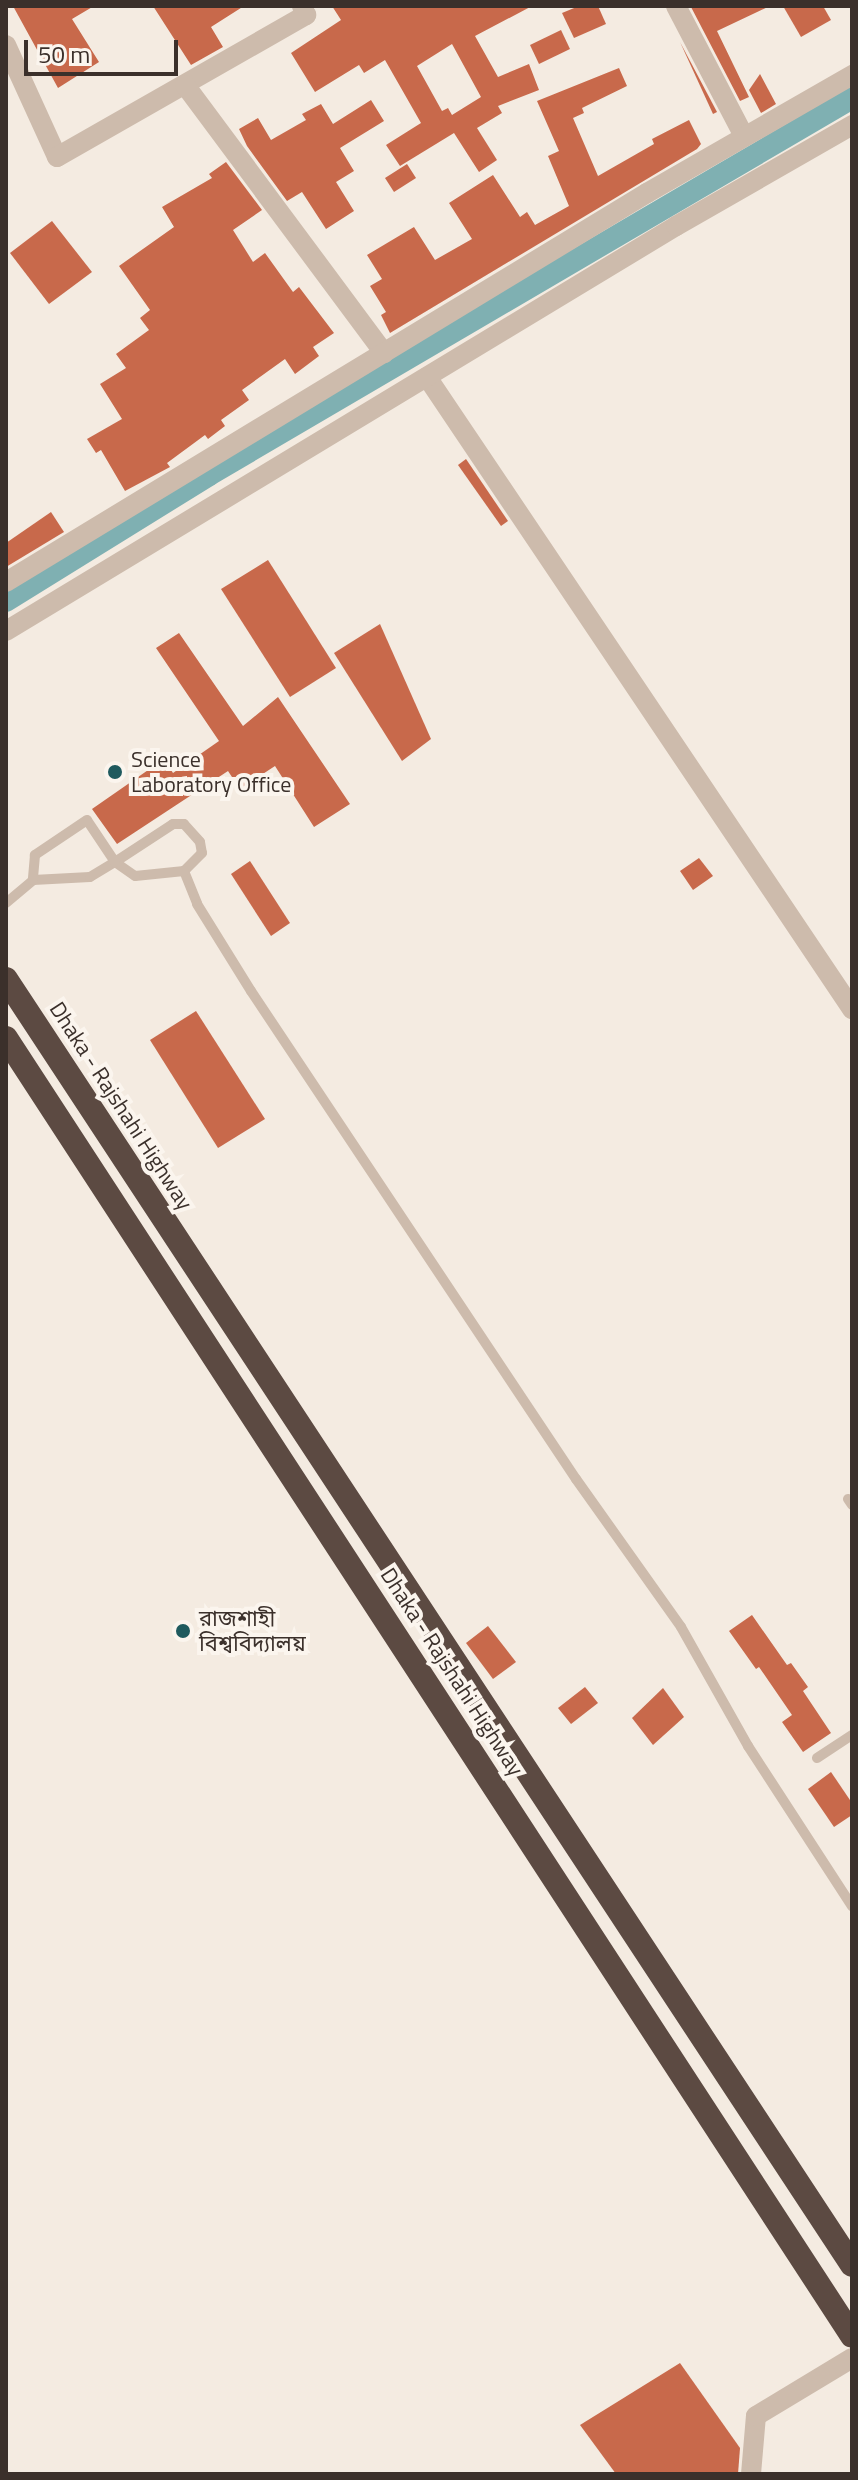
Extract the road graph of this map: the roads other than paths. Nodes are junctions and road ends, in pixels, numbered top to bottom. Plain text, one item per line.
1 (302, 6) edge
2 (676, 6) edge
3 (6, 45) edge
4 (852, 75) edge
5 (185, 85) junction
6 (852, 125) edge
7 (744, 136) junction
8 (384, 353) junction
9 (427, 377) junction
10 (6, 582) edge
11 (6, 631) edge
12 (115, 862) junction
13 (184, 871) junction
14 (33, 880) junction
15 (6, 903) edge
16 (6, 979) edge
17 (852, 1009) edge
18 (6, 1038) edge
19 (852, 1735) edge
20 (817, 1758) dead end
21 (852, 1906) edge
22 (852, 2265) edge
23 (852, 2336) edge
24 (852, 2358) edge
25 (751, 2474) edge

1 - 5 street
2 - 7 street
3 - 5 street
4 - 7 street
5 - 8 street
6 - 9 street
7 - 8 street
8 - 10 street
9 - 11 street
9 - 17 street
12 - 13 lane
12 - 13 lane
12 - 14 lane
12 - 14 lane
13 - 21 lane
14 - 15 lane
16 - 22 highway, Dhaka - Rajshahi Highway
18 - 23 highway, Dhaka - Rajshahi Highway
19 - 20 lane
24 - 25 street

